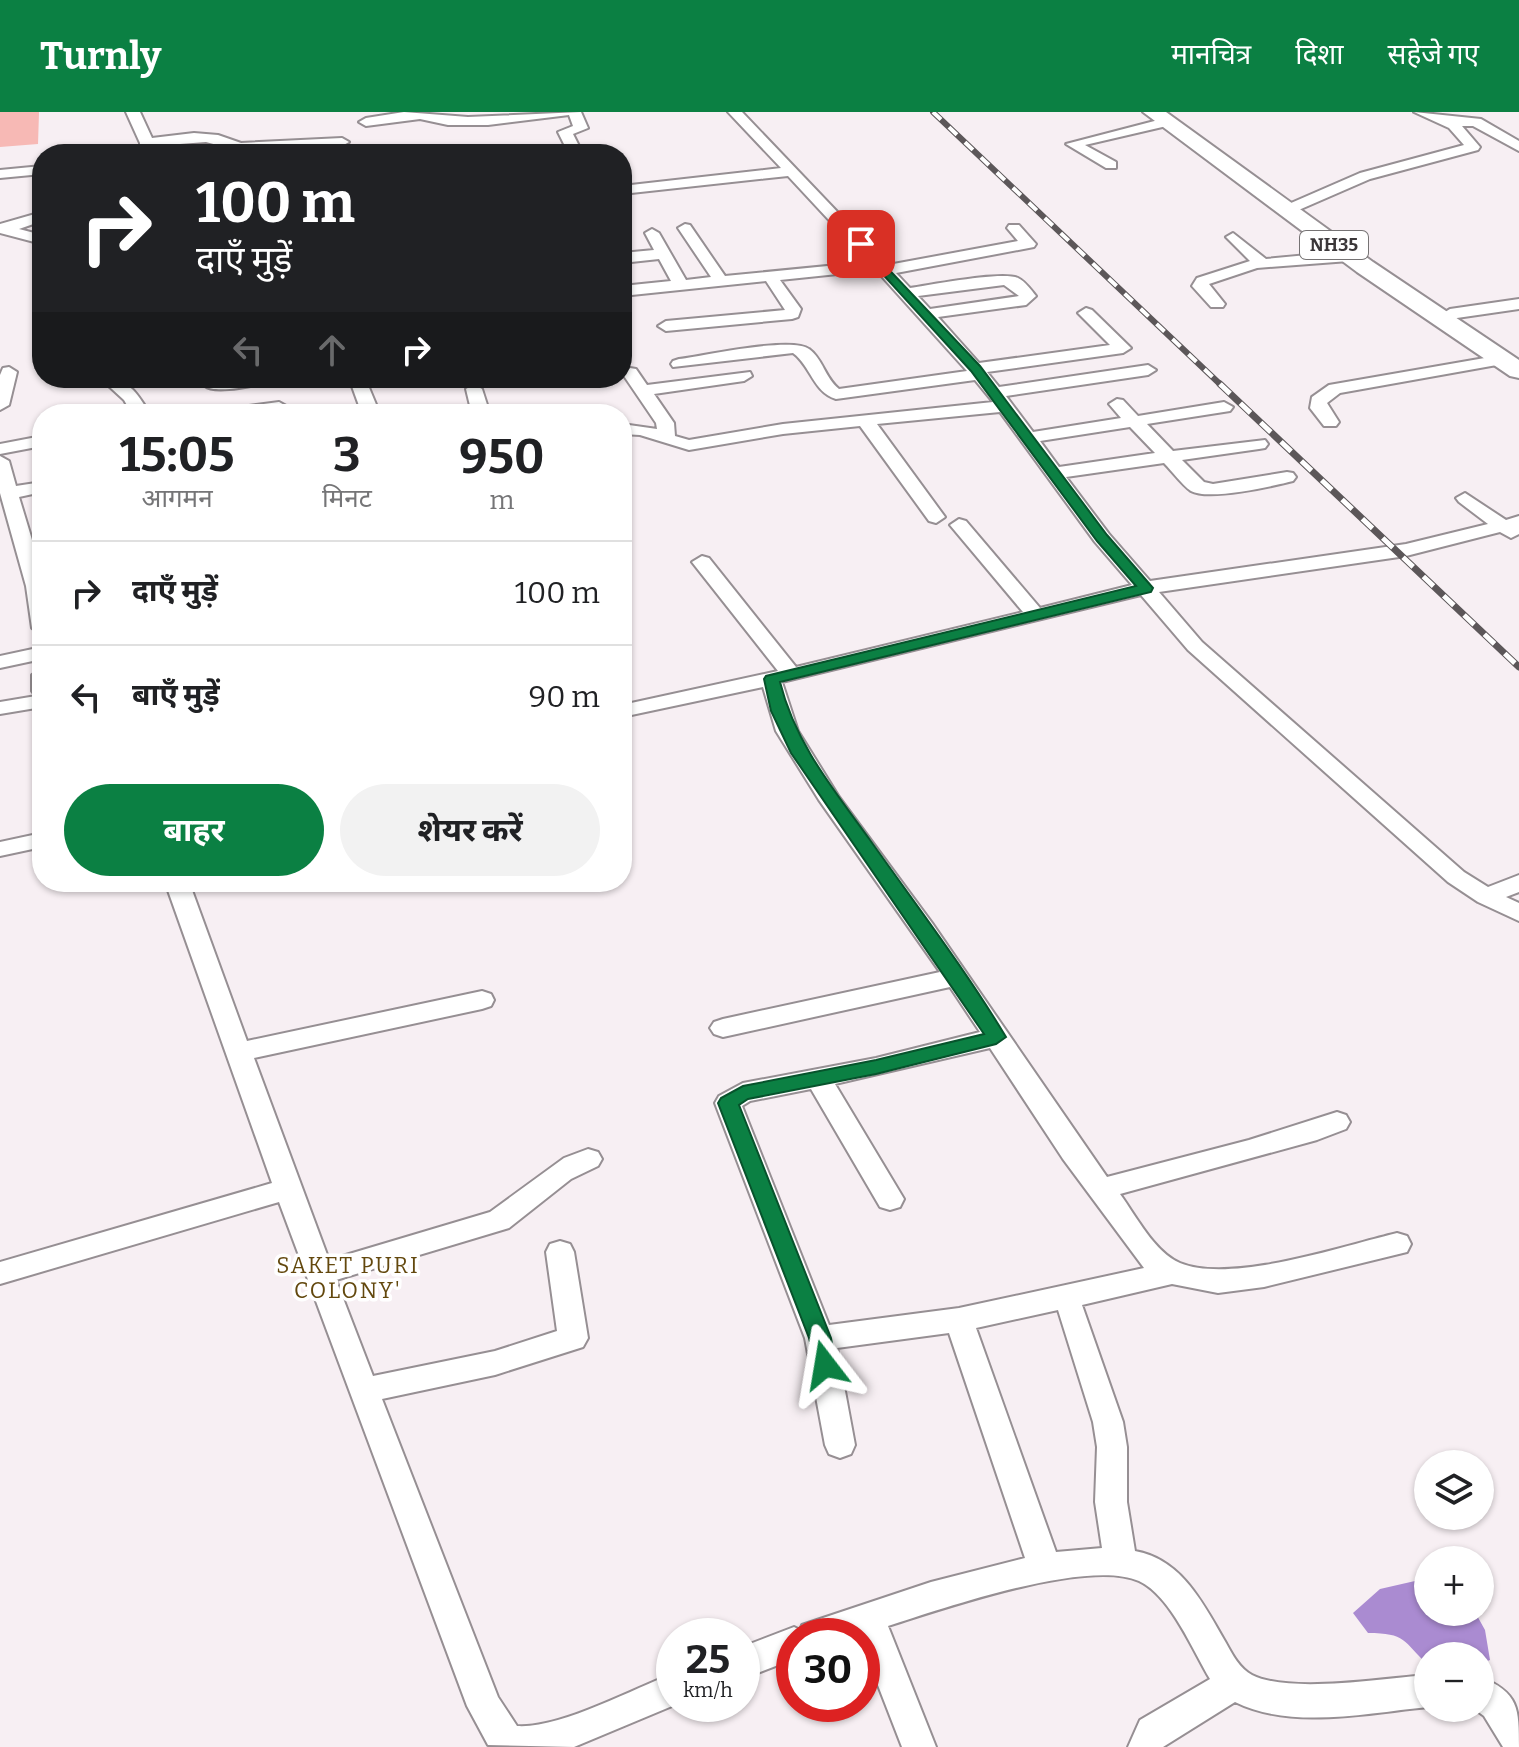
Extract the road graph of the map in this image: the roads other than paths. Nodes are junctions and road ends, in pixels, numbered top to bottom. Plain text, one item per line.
1 (133, 112) edge
2 (567, 112) edge
3 (574, 112) edge
4 (735, 112) edge
5 (1421, 112) edge
6 (415, 114) edge
7 (1162, 115) edge
8 (1442, 121) junction
9 (366, 122) dead end
10 (342, 142) dead end
11 (145, 144) edge
12 (167, 144) edge
13 (233, 144) edge
14 (301, 144) edge
15 (571, 144) edge
16 (1519, 147) edge
17 (1111, 165) dead end
18 (32, 171) edge
19 (792, 171) junction
20 (0, 174) edge
21 (632, 189) edge
22 (1296, 206) junction
23 (32, 219) edge
24 (2, 228) edge
25 (685, 228) dead end
26 (1014, 228) dead end
27 (652, 233) dead end
28 (32, 237) edge
29 (1233, 237) dead end
30 (1029, 244) junction
31 (663, 254) junction
32 (1349, 256) junction
33 (632, 257) edge
34 (1042, 257) dead end
35 (1262, 263) junction
36 (883, 267) junction
37 (770, 276) junction
38 (721, 281) junction
39 (681, 285) junction
40 (632, 290) edge
41 (908, 293) junction
42 (709, 302) junction
43 (1217, 304) dead end
44 (1519, 304) edge
45 (1086, 313) dead end
46 (927, 314) junction
47 (1450, 314) junction
48 (771, 316) junction
49 (666, 326) dead end
50 (791, 341) dead end
51 (1513, 363) edge
52 (679, 364) dead end
53 (1148, 370) dead end
54 (977, 371) junction
55 (9, 372) dead end
56 (632, 376) edge
57 (744, 376) dead end
58 (905, 385) junction
59 (120, 388) edge
60 (474, 389) dead end
61 (643, 391) junction
62 (1000, 399) junction
63 (135, 404) edge
64 (478, 404) edge
65 (1117, 404) dead end
66 (0, 405) edge
67 (1224, 407) dead end
68 (925, 413) junction
69 (864, 419) junction
70 (1134, 422) junction
71 (1330, 422) dead end
72 (632, 429) edge
73 (666, 437) junction
74 (1029, 438) junction
75 (1259, 444) dead end
76 (32, 446) edge
77 (0, 449) edge
78 (1167, 457) junction
79 (0, 461) edge
80 (1055, 473) junction
81 (1287, 477) dead end
82 (32, 489) edge
83 (9, 493) junction
84 (1465, 498) dead end
85 (936, 517) dead end
86 (959, 525) dead end
87 (1514, 529) edge
88 (702, 562) dead end
89 (32, 572) edge
90 (1145, 588) junction
91 (1036, 615) junction
92 (32, 655) edge
93 (0, 662) edge
94 (781, 677) junction
95 (32, 703) edge
96 (0, 708) edge
97 (632, 709) edge
98 (32, 842) edge
99 (0, 849) edge
100 (1519, 883) edge
101 (181, 892) edge
102 (1486, 897) junction
103 (1519, 913) edge
104 (956, 977) junction
105 (482, 1000) dead end
106 (723, 1028) dead end
107 (996, 1037) junction
108 (239, 1052) junction
109 (818, 1079) junction
110 (1337, 1122) dead end
111 (588, 1159) dead end
112 (288, 1189) junction
113 (1101, 1189) junction
114 (890, 1199) dead end
115 (1397, 1244) dead end
116 (560, 1252) dead end
117 (0, 1273) edge
118 (1172, 1273) junction
119 (320, 1274) junction
120 (1071, 1312) dead end
121 (959, 1320) junction
122 (820, 1338) junction
123 (366, 1390) junction
124 (840, 1445) dead end
125 (1120, 1561) junction
126 (1045, 1568) junction
127 (868, 1617) junction
128 (865, 1618) edge
129 (1234, 1684) junction
130 (1414, 1692) edge
131 (656, 1697) edge
132 (1494, 1703) edge
133 (1519, 1742) edge
134 (506, 1745) edge
135 (919, 1747) edge
136 (1145, 1747) edge

1 - 11 street
2 - 6 street
3 - 15 street
4 - 19 street
5 - 8 street
6 - 9 street
7 - 17 street
7 - 22 highway, NH35
7 - 32 highway, NH35
8 - 16 street
8 - 22 street
10 - 14 street
12 - 13 street
18 - 20 street
19 - 21 street
19 - 36 street
22 - 47 highway, NH35
23 - 24 street
24 - 28 street
25 - 38 street
26 - 30 street
27 - 31 street
29 - 35 street
30 - 34 street
30 - 36 street
31 - 33 street
31 - 39 street
32 - 35 street
32 - 51 highway, NH35
35 - 43 street
36 - 37 street
36 - 41 street
37 - 38 street
37 - 48 street
38 - 42 street
39 - 40 street
39 - 42 street
41 - 46 street
41 - 46 street
42 - 48 street
42 - 49 street
44 - 47 street
45 - 54 street
46 - 54 street
47 - 51 highway, NH35
48 - 50 street
51 - 71 street
52 - 58 street
53 - 62 street
54 - 58 street
54 - 62 street
55 - 66 street
56 - 61 street
57 - 61 street
58 - 68 street
59 - 63 street
60 - 64 street
61 - 73 street
62 - 68 street
62 - 74 street
65 - 70 street
67 - 70 street
68 - 69 street
69 - 73 street
69 - 85 street
70 - 74 street
70 - 78 street
72 - 73 street
74 - 80 street
75 - 78 street
76 - 77 street
78 - 80 street
78 - 81 street
79 - 83 street
80 - 90 street
82 - 83 street
83 - 89 street
84 - 87 street
86 - 91 street
87 - 90 street
88 - 94 street
90 - 91 street
90 - 102 street
91 - 94 street
92 - 93 street
94 - 97 street
94 - 104 street
95 - 96 street
98 - 99 street
100 - 102 street
101 - 108 street
102 - 103 street
104 - 106 street
104 - 107 street
105 - 108 street
107 - 109 street
107 - 113 street
108 - 112 street
109 - 114 street
109 - 122 street
110 - 113 street
111 - 119 street
112 - 117 street
112 - 119 street
113 - 118 street
115 - 118 street
116 - 123 street
118 - 121 street
119 - 123 street
120 - 125 street
121 - 122 street
121 - 126 street
122 - 124 street
123 - 134 street
125 - 126 street
125 - 129 street
126 - 127 street
127 - 128 street
127 - 135 street
129 - 130 street
129 - 136 street
131 - 134 street
132 - 133 street

